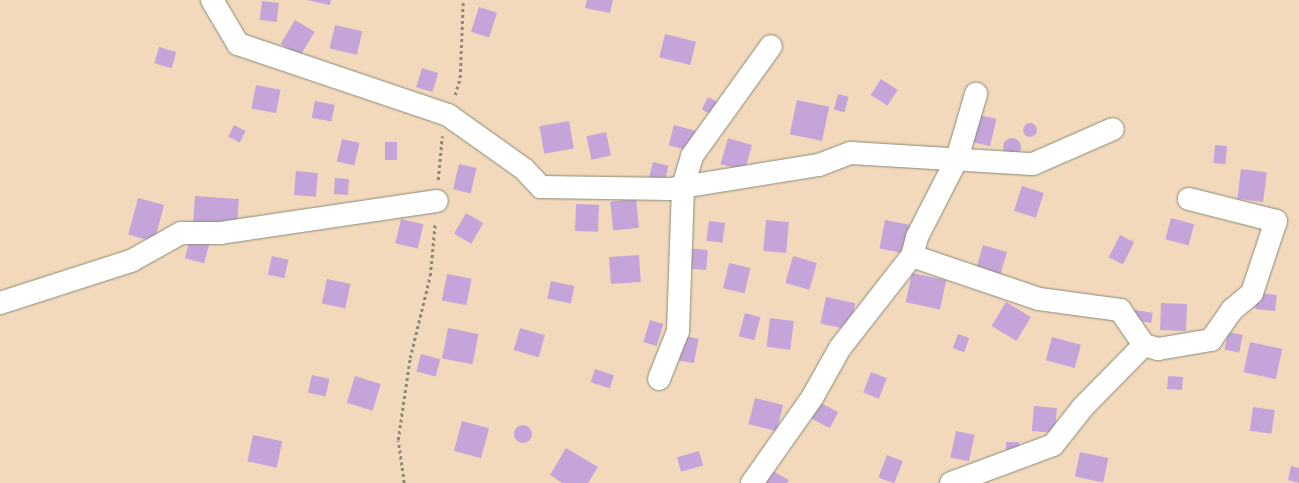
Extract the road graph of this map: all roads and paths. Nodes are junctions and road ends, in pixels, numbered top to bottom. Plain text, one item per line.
1 (212, 0) edge
2 (463, 0) edge
3 (771, 46) dead end
4 (976, 94) dead end
5 (448, 115) junction
6 (1113, 129) dead end
7 (957, 159) junction
8 (683, 186) junction
9 (1189, 199) dead end
10 (437, 201) junction
11 (912, 256) junction
12 (0, 303) edge
13 (1144, 345) junction
14 (659, 379) dead end
15 (404, 483) edge
16 (752, 483) edge
17 (951, 483) edge

1 - 5 street
2 - 5 path
3 - 8 street
4 - 7 street
5 - 8 street
5 - 10 path
6 - 7 street
7 - 8 street
7 - 11 street
8 - 14 street
9 - 13 street
10 - 12 street
10 - 15 path
11 - 13 street
11 - 16 street
13 - 17 street

